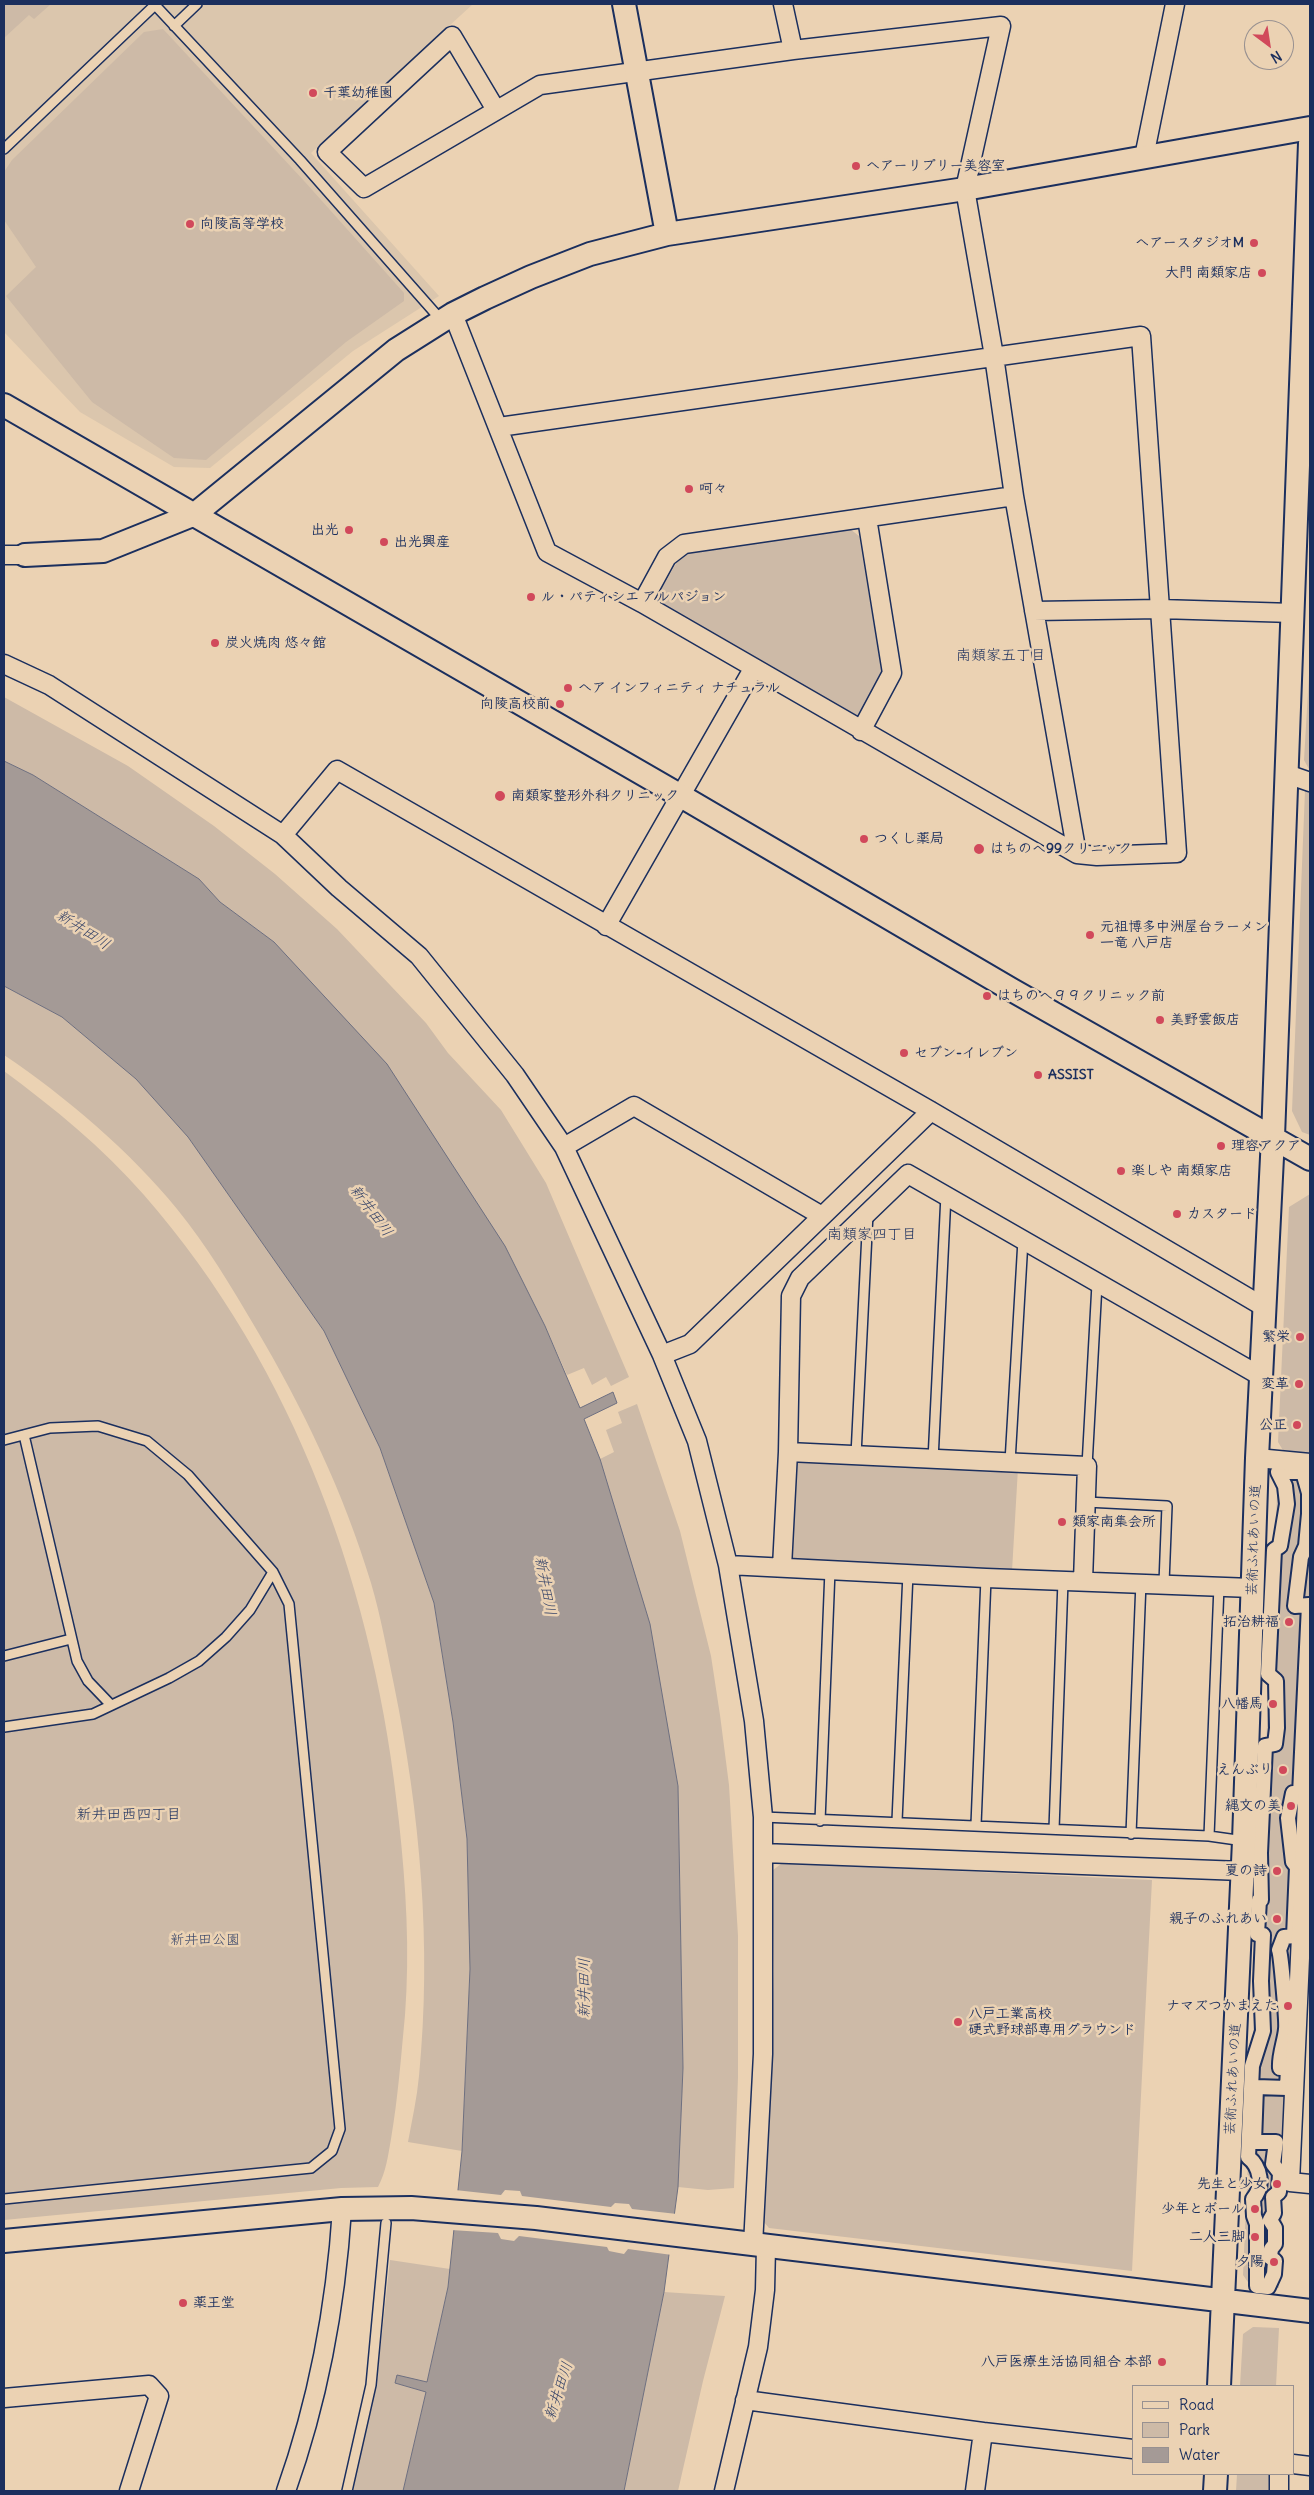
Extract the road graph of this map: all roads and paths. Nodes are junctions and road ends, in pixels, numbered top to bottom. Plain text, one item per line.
1 (197, 4) edge
2 (624, 4) edge
3 (784, 4) edge
4 (1175, 4) edge
5 (174, 26) junction
6 (793, 50) junction
7 (638, 73) junction
8 (496, 110) dead end
9 (1310, 128) edge
10 (1310, 143) edge
11 (4, 149) edge
12 (1144, 156) junction
13 (966, 189) junction
14 (667, 234) junction
15 (1307, 305) edge
16 (448, 318) junction
17 (994, 356) junction
18 (4, 405) edge
19 (499, 427) junction
20 (1014, 496) junction
21 (195, 514) junction
22 (867, 518) junction
23 (14, 555) edge
24 (642, 603) junction
25 (1160, 609) junction
26 (1034, 611) junction
27 (1301, 615) edge
28 (4, 664) edge
29 (753, 669) junction
30 (861, 731) junction
31 (1287, 774) junction
32 (1310, 782) edge
33 (681, 796) junction
34 (283, 835) junction
35 (1077, 854) junction
36 (606, 926) junction
37 (931, 1111) junction
38 (1273, 1137) junction
39 (564, 1146) junction
40 (1310, 1159) edge
41 (946, 1195) junction
42 (868, 1213) junction
43 (822, 1216) junction
44 (1023, 1240) junction
45 (1097, 1284) junction
46 (1264, 1307) junction
47 (662, 1355) junction
48 (1262, 1377) junction
49 (24, 1435) junction
50 (4, 1440) edge
51 (788, 1452) junction
52 (856, 1455) junction
53 (1257, 1458) junction
54 (933, 1460) junction
55 (1010, 1462) junction
56 (1310, 1463) edge
57 (1088, 1466) junction
58 (1086, 1502) junction
59 (728, 1565) junction
60 (782, 1567) junction
61 (830, 1570) junction
62 (274, 1572) junction
63 (908, 1573) junction
64 (986, 1578) junction
65 (1064, 1581) junction
66 (1083, 1581) junction
67 (1141, 1582) junction
68 (1164, 1583) junction
69 (1219, 1586) junction
70 (1252, 1588) junction
71 (71, 1639) junction
72 (4, 1656) edge
73 (111, 1705) junction
74 (4, 1727) edge
75 (1310, 1734) edge
76 (763, 1816) junction
77 (820, 1821) junction
78 (897, 1821) junction
79 (976, 1825) junction
80 (1308, 1828) edge
81 (1054, 1829) junction
82 (1130, 1834) junction
83 (1209, 1836) junction
84 (1244, 1841) junction
85 (763, 1853) junction
86 (1242, 1871) junction
87 (1310, 2184) edge
88 (4, 2199) edge
89 (342, 2209) junction
90 (386, 2223) dead end
91 (4, 2241) edge
92 (760, 2246) junction
93 (1257, 2286) joint
94 (1222, 2302) junction
95 (1310, 2311) edge
96 (1219, 2385) edge
97 (4, 2398) edge
98 (745, 2400) junction
99 (984, 2432) junction
100 (1132, 2449) edge
101 (1294, 2464) edge
102 (1310, 2466) edge
103 (1216, 2475) edge
104 (1280, 2475) edge
105 (129, 2491) edge
106 (286, 2491) edge
107 (347, 2491) edge
108 (724, 2491) edge
109 (975, 2491) edge
110 (1215, 2491) edge
111 (1279, 2491) edge

1 - 5 lane
2 - 7 street
3 - 6 street
4 - 12 street
5 - 11 lane
5 - 16 lane
6 - 7 street
6 - 13 street
7 - 8 street
7 - 14 street
9 - 12 street
10 - 15 street, 芸術ふれあいの道
12 - 13 street
13 - 14 street
13 - 17 street
14 - 16 street
15 - 27 street, 芸術ふれあいの道
16 - 19 street
16 - 21 street
17 - 19 street
17 - 20 street
17 - 25 street
18 - 21 street
19 - 24 street
20 - 22 street
20 - 26 street
21 - 23 street
21 - 33 street
22 - 24 street
22 - 30 street
24 - 29 street
25 - 26 street
25 - 27 street
25 - 35 street
26 - 35 street
27 - 31 street, 芸術ふれあいの道
28 - 34 street
29 - 30 street
29 - 33 street
30 - 35 street
31 - 32 street
31 - 38 street, 芸術ふれあいの道
33 - 36 street
33 - 38 street
34 - 36 street
34 - 39 street
36 - 37 street
37 - 43 street
37 - 46 street
38 - 40 street
38 - 46 street, 芸術ふれあいの道
39 - 43 street
39 - 47 street
41 - 42 street
41 - 44 street
41 - 54 lane
42 - 51 street
42 - 52 lane
43 - 47 street
44 - 45 street
44 - 55 lane
45 - 48 street
45 - 57 lane
46 - 48 street, 芸術ふれあいの道
47 - 59 street
48 - 53 street, 芸術ふれあいの道
49 - 50 lane
49 - 62 lane
49 - 71 lane
51 - 52 street
51 - 60 street
52 - 54 street
53 - 56 street
53 - 70 street, 芸術ふれあいの道
54 - 55 street
55 - 57 street
57 - 58 street
58 - 66 street
58 - 68 lane
59 - 60 street
59 - 76 street
60 - 61 street
61 - 63 street
61 - 77 lane
62 - 73 lane
62 - 88 lane
63 - 64 street
63 - 78 lane
64 - 65 street
64 - 79 lane
65 - 66 street
65 - 81 lane
66 - 67 street
67 - 68 street
67 - 82 lane
68 - 69 street
69 - 70 street
69 - 83 lane
70 - 84 street, 芸術ふれあいの道
71 - 72 lane
71 - 73 lane
73 - 74 lane
75 - 80 street
76 - 77 lane
76 - 85 street
77 - 78 lane
78 - 79 lane
79 - 81 lane
80 - 87 street
81 - 82 lane
82 - 83 lane
83 - 84 lane
84 - 86 street, 芸術ふれあいの道
85 - 86 street
85 - 92 street
86 - 94 street, 芸術ふれあいの道
89 - 91 street
89 - 92 street
89 - 106 street
90 - 107 lane
92 - 94 street
92 - 98 street
93 - 93 street
94 - 95 street
94 - 96 street, 芸術ふれあいの道
97 - 105 street
98 - 99 street
98 - 108 street
99 - 100 street
99 - 109 street
101 - 102 street
103 - 110 street
104 - 111 street

